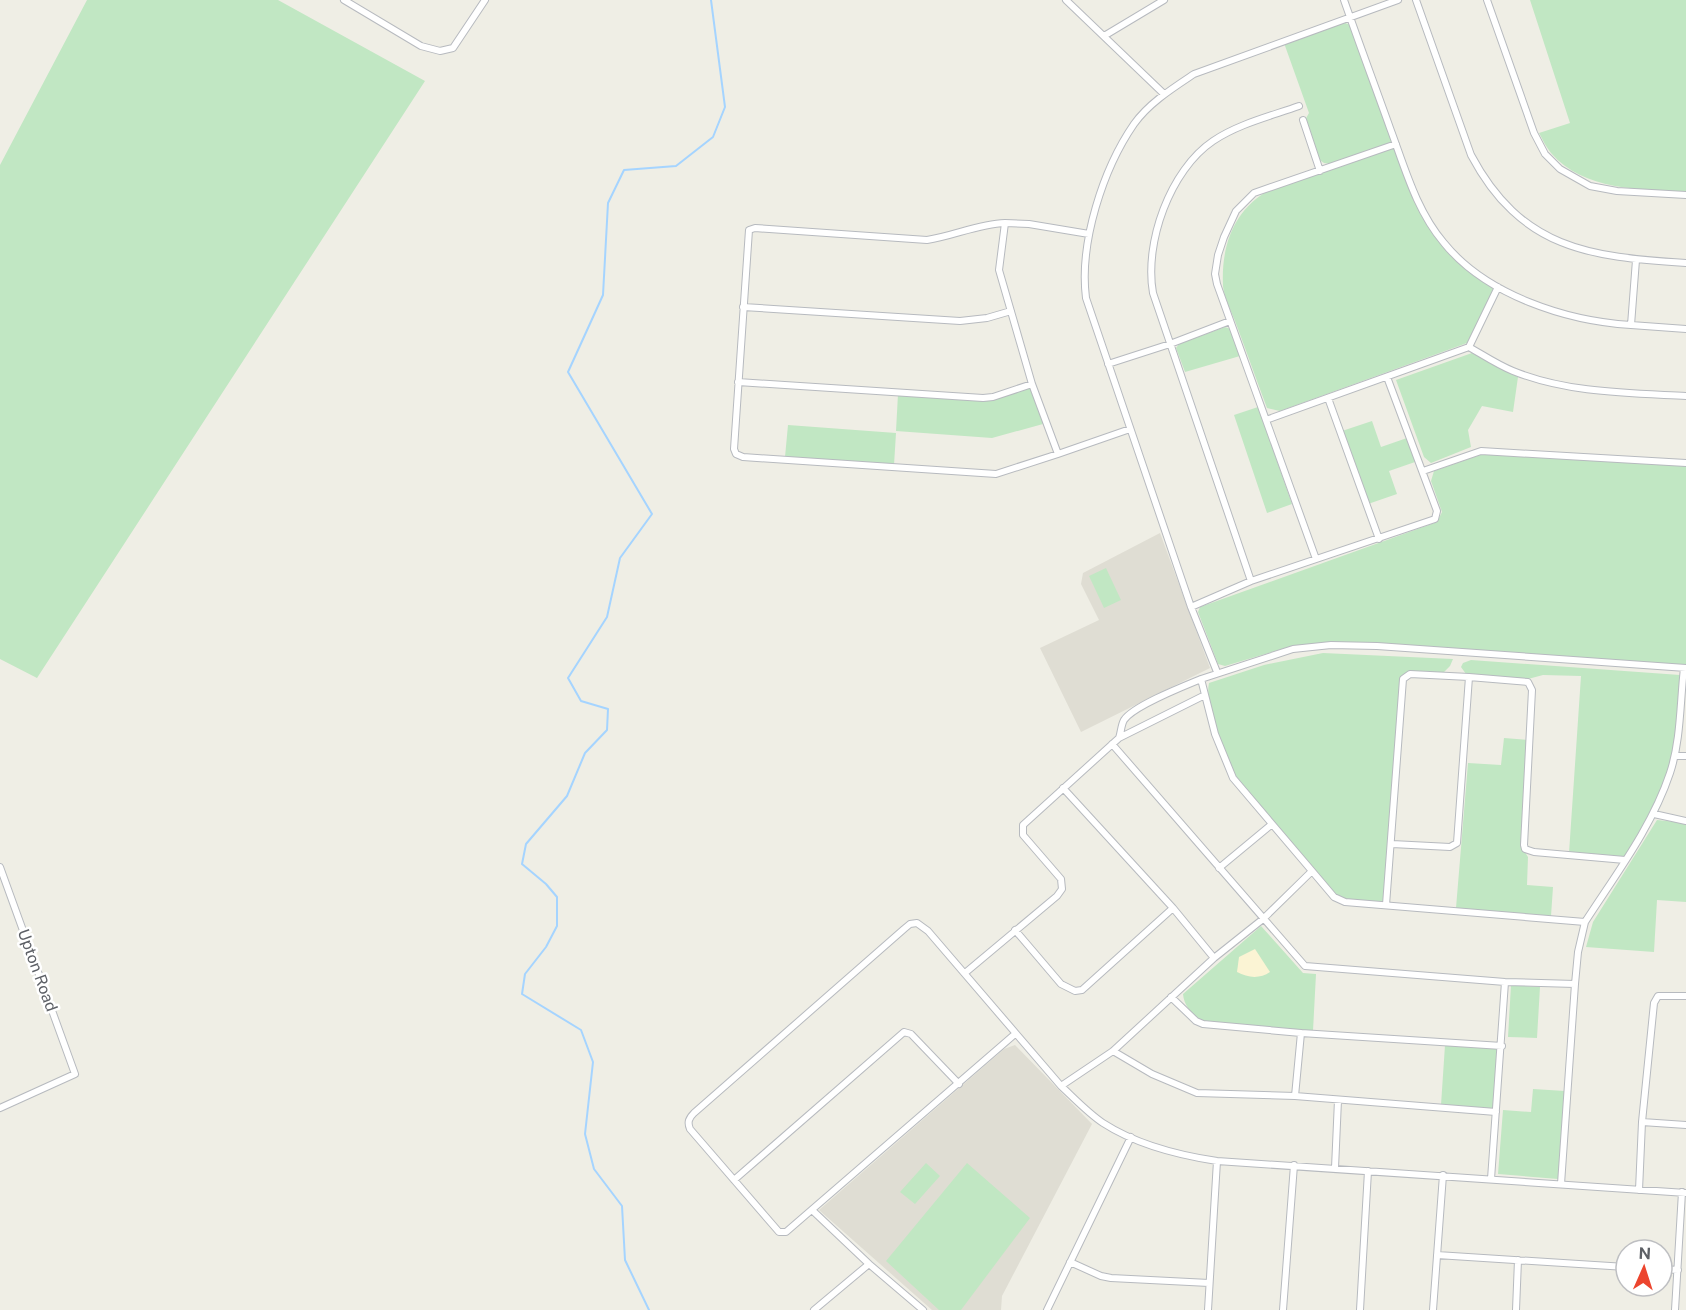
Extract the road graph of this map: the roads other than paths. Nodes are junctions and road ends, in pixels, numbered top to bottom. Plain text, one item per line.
1 (344, 0) edge
2 (485, 0) edge
3 (1066, 0) edge
4 (1164, 0) edge
5 (1344, 0) edge
6 (1398, 0) edge
7 (1416, 0) edge
8 (1487, 0) edge
9 (1350, 18) junction
10 (1104, 36) junction
11 (1164, 94) junction
12 (1299, 106) dead end
13 (1303, 120) dead end
14 (1396, 144) junction
15 (1320, 171) junction
16 (1686, 195) edge
17 (1005, 223) junction
18 (1089, 234) junction
19 (1636, 260) junction
20 (1686, 263) edge
21 (1498, 287) junction
22 (743, 307) junction
23 (1011, 311) junction
24 (1230, 321) junction
25 (1630, 325) junction
26 (1686, 329) edge
27 (1170, 345) junction
28 (1469, 347) junction
29 (1108, 364) junction
30 (1387, 377) junction
31 (738, 382) junction
32 (1032, 384) junction
33 (1686, 396) edge
34 (1328, 398) junction
35 (1266, 420) junction
36 (1130, 429) junction
37 (1058, 454) junction
38 (1686, 463) edge
39 (1423, 471) junction
40 (1379, 539) junction
41 (1316, 559) junction
42 (1251, 581) junction
43 (1191, 607) junction
44 (1685, 668) edge
45 (1217, 672) junction
46 (1469, 677) junction
47 (1201, 679) junction
48 (1205, 695) junction
49 (1119, 738) junction
50 (1112, 744) junction
51 (1675, 756) junction
52 (1686, 756) edge
53 (1063, 788) junction
54 (1654, 814) junction
55 (1686, 821) edge
56 (1272, 824) junction
57 (1392, 844) junction
58 (1625, 860) junction
59 (0, 867) edge
60 (1219, 868) junction
61 (1312, 871) junction
62 (1386, 905) junction
63 (1173, 908) junction
64 (1263, 919) junction
65 (1585, 921) junction
66 (1015, 930) junction
67 (1214, 958) junction
68 (964, 973) junction
69 (1505, 982) junction
70 (1575, 984) junction
71 (1686, 996) edge
72 (1171, 997) junction
73 (1301, 1033) junction
74 (1015, 1034) junction
75 (1502, 1046) junction
76 (1113, 1051) junction
77 (959, 1084) junction
78 (1061, 1086) junction
79 (1296, 1096) junction
80 (1338, 1100) junction
81 (0, 1108) edge
82 (1496, 1112) junction
83 (1642, 1122) junction
84 (1686, 1125) edge
85 (1131, 1137) junction
86 (1217, 1161) junction
87 (1294, 1165) junction
88 (1335, 1168) junction
89 (1368, 1171) junction
90 (1443, 1175) junction
91 (1491, 1179) junction
92 (734, 1180) junction
93 (1561, 1184) junction
94 (1639, 1190) junction
95 (1684, 1192) edge
96 (812, 1210) junction
97 (1437, 1255) junction
98 (1518, 1260) junction
99 (1070, 1262) junction
100 (869, 1264) junction
101 (1614, 1265) edge
102 (1674, 1270) edge
103 (1678, 1270) junction
104 (1209, 1283) junction
105 (814, 1310) edge
106 (923, 1310) edge
107 (1047, 1310) edge
108 (1208, 1310) edge
109 (1283, 1310) edge
110 (1360, 1310) edge
111 (1433, 1310) edge
112 (1516, 1310) edge
113 (1675, 1310) edge

1 - 2 street
3 - 10 street
4 - 10 street
5 - 9 street
6 - 9 street
7 - 19 street
8 - 16 street
9 - 11 street
9 - 14 street
10 - 11 street
11 - 18 street
12 - 27 street
13 - 15 street
14 - 15 street
14 - 21 street
15 - 24 street
17 - 18 street
17 - 22 street
17 - 23 street
18 - 29 street
19 - 20 street
19 - 25 street
21 - 25 street
21 - 28 street
22 - 23 street
22 - 31 street
23 - 32 street
24 - 27 street
24 - 35 street
25 - 26 street
27 - 29 street
27 - 42 street
28 - 30 street
28 - 33 street
29 - 36 street
30 - 34 street
30 - 39 street
31 - 32 street
31 - 37 street
32 - 37 street
34 - 35 street
34 - 40 street
35 - 41 street
36 - 37 street
36 - 43 street
38 - 39 street
39 - 40 street
40 - 41 street
41 - 42 street
42 - 43 street
43 - 45 street
44 - 45 street
44 - 51 street
45 - 47 street
46 - 57 street
46 - 57 street
46 - 58 street
47 - 48 street
47 - 49 street
48 - 49 street
48 - 56 street
49 - 50 street
50 - 53 street
50 - 60 street
51 - 52 street
51 - 54 street
53 - 63 street
53 - 66 street
54 - 55 street
54 - 58 street
56 - 60 street
56 - 61 street
57 - 62 street
58 - 65 street
59 - 81 street, Upton Road
60 - 64 street
61 - 62 street
61 - 64 street
62 - 65 street
63 - 66 street
63 - 67 street
64 - 67 street
64 - 69 street
65 - 70 street
66 - 68 street
67 - 72 street
68 - 74 street
68 - 92 street
69 - 70 street
69 - 75 street
70 - 93 street
71 - 83 street
72 - 73 street
72 - 76 street
73 - 75 street
73 - 79 street
74 - 77 street
74 - 78 street
75 - 82 street
76 - 78 street
76 - 79 street
77 - 92 street
77 - 96 street
78 - 85 street
79 - 80 street
80 - 82 street
80 - 88 street
82 - 91 street
83 - 84 street
83 - 94 street
85 - 86 street
85 - 99 street
86 - 87 street
86 - 104 street
87 - 88 street
87 - 109 street
88 - 89 street
89 - 90 street
89 - 110 street
90 - 91 street
90 - 97 street
91 - 93 street
92 - 96 street
93 - 94 street
94 - 95 street
95 - 103 street
96 - 100 street
97 - 98 street
97 - 111 street
98 - 101 street
98 - 112 street
99 - 104 street
99 - 107 street
100 - 105 street
100 - 106 street
102 - 103 street
103 - 113 street
104 - 108 street

